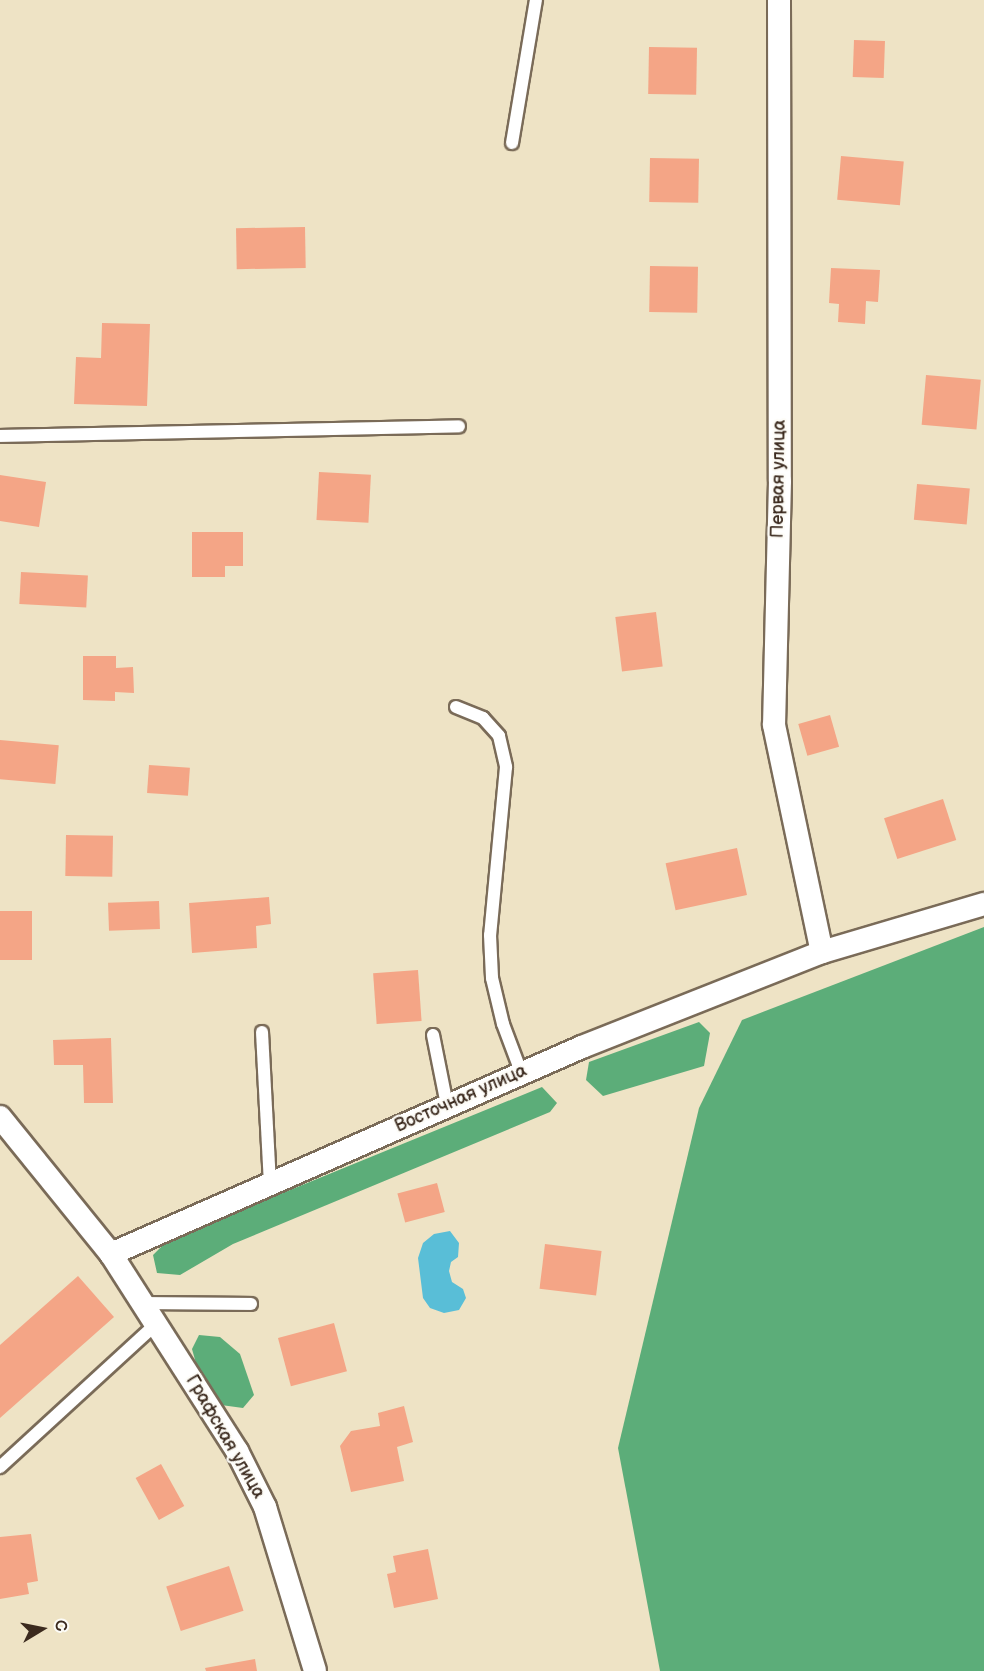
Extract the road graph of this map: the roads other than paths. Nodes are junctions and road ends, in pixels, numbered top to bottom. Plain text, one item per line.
1 (536, 0) edge
2 (780, 0) edge
3 (512, 143) dead end
4 (459, 426) dead end
5 (0, 436) edge
6 (456, 707) dead end
7 (984, 904) edge
8 (822, 952) junction
9 (262, 1032) dead end
10 (433, 1035) dead end
11 (521, 1072) junction
12 (447, 1105) junction
13 (0, 1117) edge
14 (270, 1183) junction
15 (111, 1254) junction
16 (145, 1303) junction
17 (251, 1304) dead end
18 (157, 1323) junction
19 (0, 1467) edge
20 (315, 1671) edge

1 - 3 lane
2 - 8 street, Первая улица
4 - 5 lane
6 - 11 lane
7 - 8 street, Восточная улица
8 - 11 street, Восточная улица
9 - 14 lane
10 - 12 lane
11 - 12 street, Восточная улица
12 - 14 street, Восточная улица
13 - 15 street
14 - 15 street, Восточная улица
15 - 16 street, Графская улица
16 - 17 lane
16 - 18 street, Графская улица
18 - 19 lane
18 - 20 street, Графская улица

